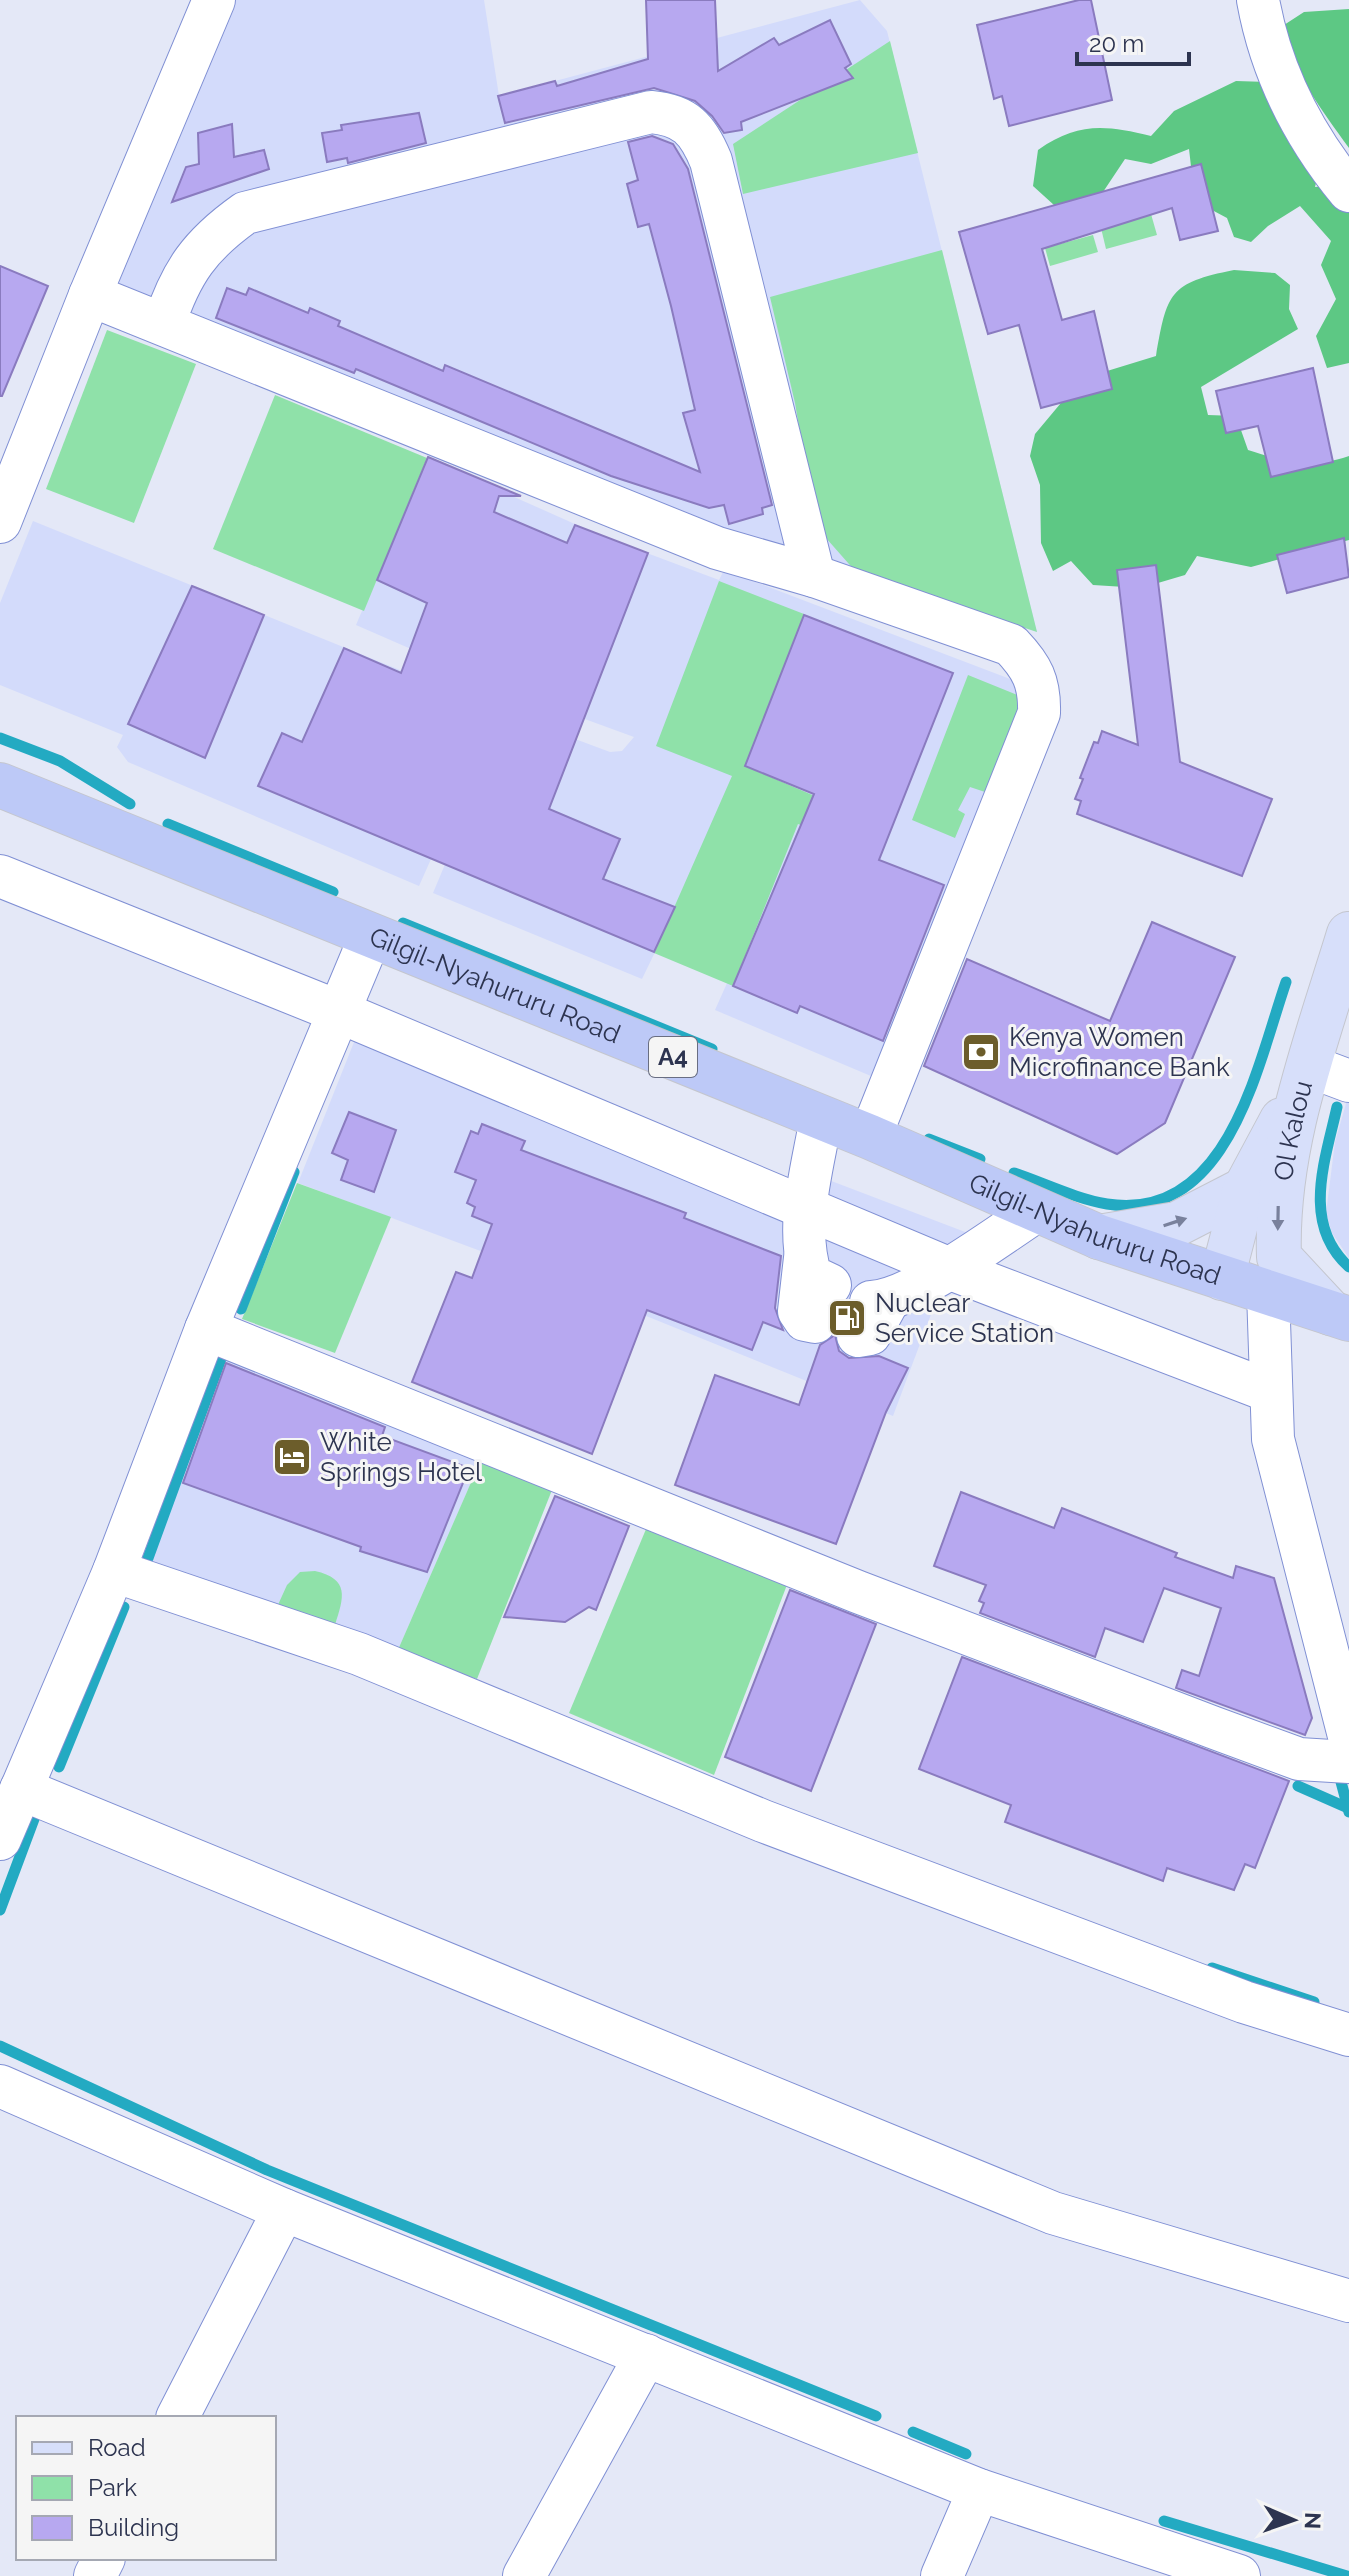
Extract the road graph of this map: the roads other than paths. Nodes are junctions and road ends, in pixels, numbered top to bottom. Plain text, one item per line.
1 (214, 0) edge
2 (1258, 0) edge
3 (1349, 191) edge
4 (90, 295) junction
5 (164, 324) junction
6 (4, 501) edge
7 (814, 576) junction
8 (0, 785) edge
9 (0, 876) edge
10 (1349, 934) edge
11 (371, 935) junction
12 (337, 1011) junction
13 (1305, 1076) junction
14 (1349, 1081) edge
15 (821, 1118) junction
16 (870, 1137) junction
17 (1245, 1189) junction
18 (806, 1209) junction
19 (1038, 1210) junction
20 (1099, 1237) junction
21 (948, 1268) junction
22 (1222, 1278) junction
23 (817, 1288) dead end
24 (1268, 1292) junction
25 (872, 1313) dead end
26 (1340, 1316) edge
27 (206, 1329) junction
28 (1269, 1391) junction
29 (114, 1571) junction
30 (1349, 1736) edge
31 (1349, 1762) edge
32 (21, 1789) junction
33 (0, 1839) edge
34 (1349, 2035) edge
35 (0, 2086) edge
36 (284, 2210) junction
37 (1349, 2301) edge
38 (646, 2355) junction
39 (178, 2416) edge
40 (979, 2490) junction
41 (524, 2576) edge
42 (942, 2576) edge
43 (1239, 2576) edge

1 - 4 street
2 - 3 street
4 - 5 street
4 - 6 street
5 - 7 street
5 - 7 street
7 - 16 street
8 - 11 highway, Gilgil-Nyahururu Road / A4
9 - 12 street
10 - 13 main road
11 - 12 street
11 - 15 highway, Gilgil-Nyahururu Road / A4
12 - 18 street
12 - 27 street
13 - 14 street
13 - 17 main road, Ol Kalou
13 -> 26 main road, Ol Kalou
15 - 16 highway, Gilgil-Nyahururu Road / A4
15 - 18 street
16 - 19 highway, Gilgil-Nyahururu Road / A4
20 -> 17 main road
17 - 22 main road, Ol Kalou
18 - 21 street
18 - 23 street
19 - 20 highway, Gilgil-Nyahururu Road / A4
19 - 21 street
20 - 22 highway, Gilgil-Nyahururu Road / A4
21 - 25 street
21 - 28 street
22 - 24 highway, Gilgil-Nyahururu Road / A4
24 - 26 highway, Gilgil-Nyahururu Road / A4
24 - 28 street
27 - 29 street
27 - 31 street
28 - 30 street
29 - 32 street
29 - 34 street
32 - 33 street
32 - 37 street
35 - 36 street
36 - 38 street
36 - 39 street
38 - 40 street
38 - 41 street
40 - 42 street
40 - 43 street

